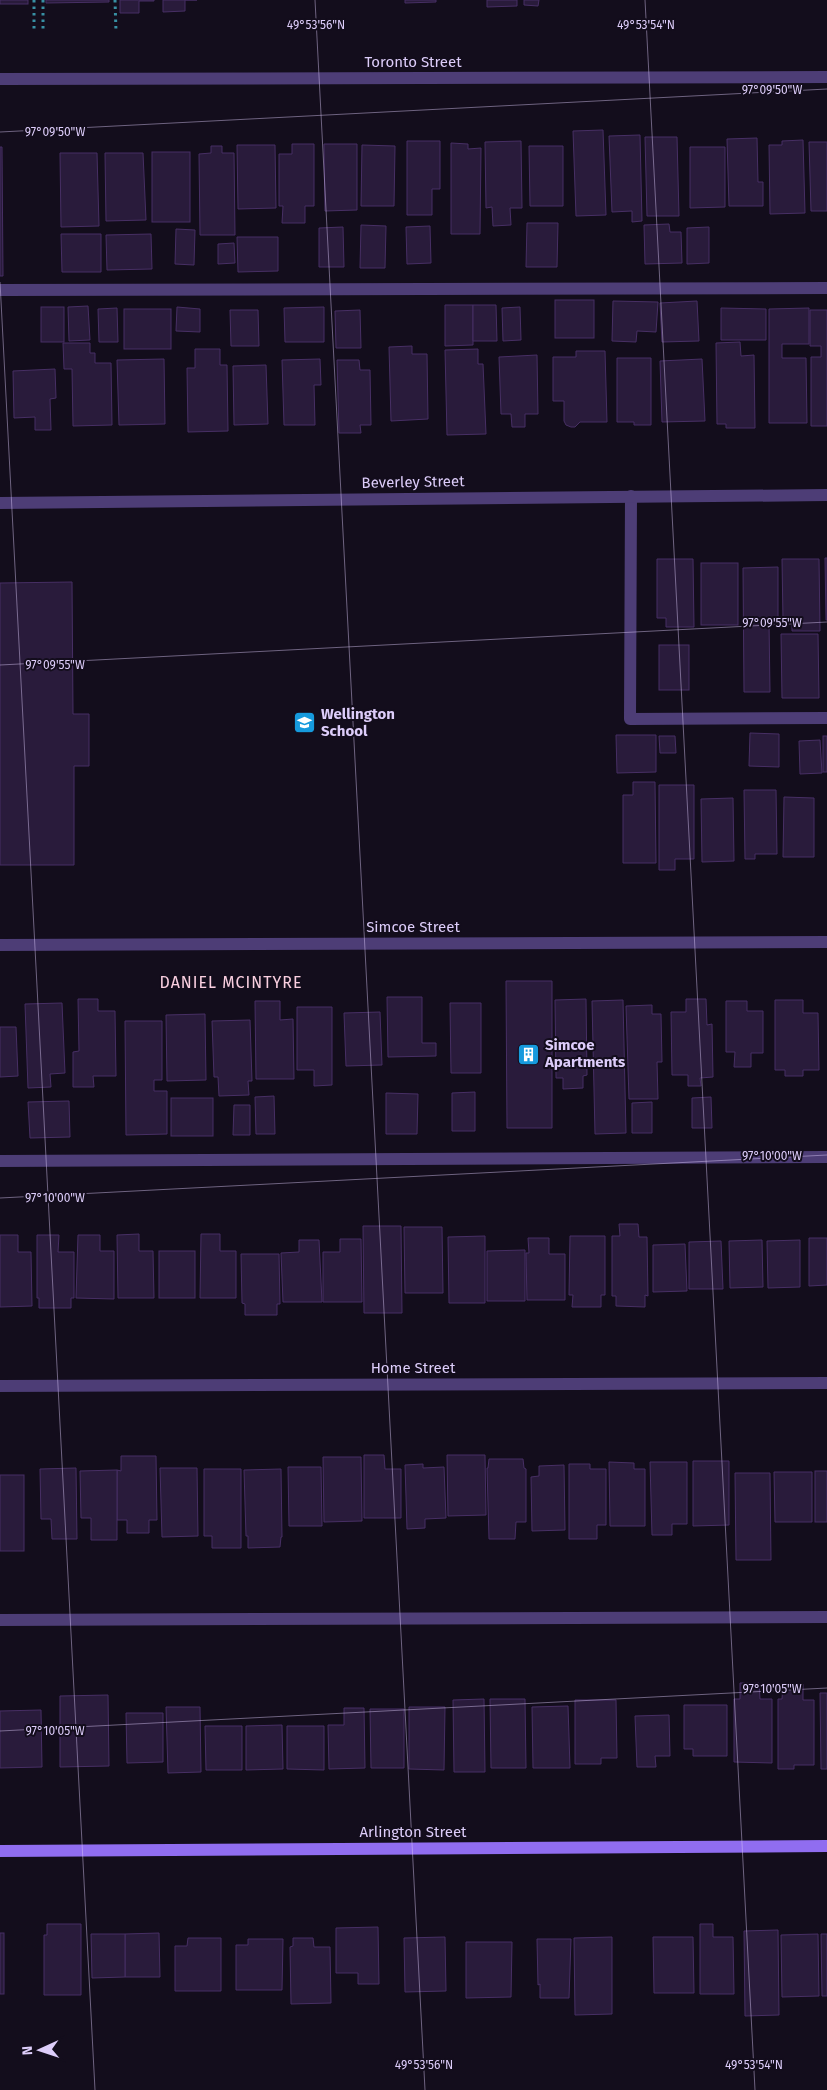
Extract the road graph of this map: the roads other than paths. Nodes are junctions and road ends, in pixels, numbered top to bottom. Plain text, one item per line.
1 (827, 77) edge
2 (0, 79) edge
3 (827, 288) edge
4 (0, 290) edge
5 (827, 495) edge
6 (631, 496) junction
7 (0, 503) edge
8 (827, 718) edge
9 (827, 942) edge
10 (0, 944) edge
11 (827, 1156) edge
12 (0, 1161) edge
13 (827, 1382) edge
14 (0, 1386) edge
15 (827, 1617) edge
16 (0, 1620) edge
17 (827, 1846) edge
18 (0, 1851) edge

1 - 2 street, Toronto Street
3 - 4 street
5 - 6 street, Beverley Street
6 - 7 street, Beverley Street
6 - 8 street
9 - 10 street, Simcoe Street
11 - 12 street
13 - 14 street, Home Street
15 - 16 street
17 - 18 main road, Arlington Street

